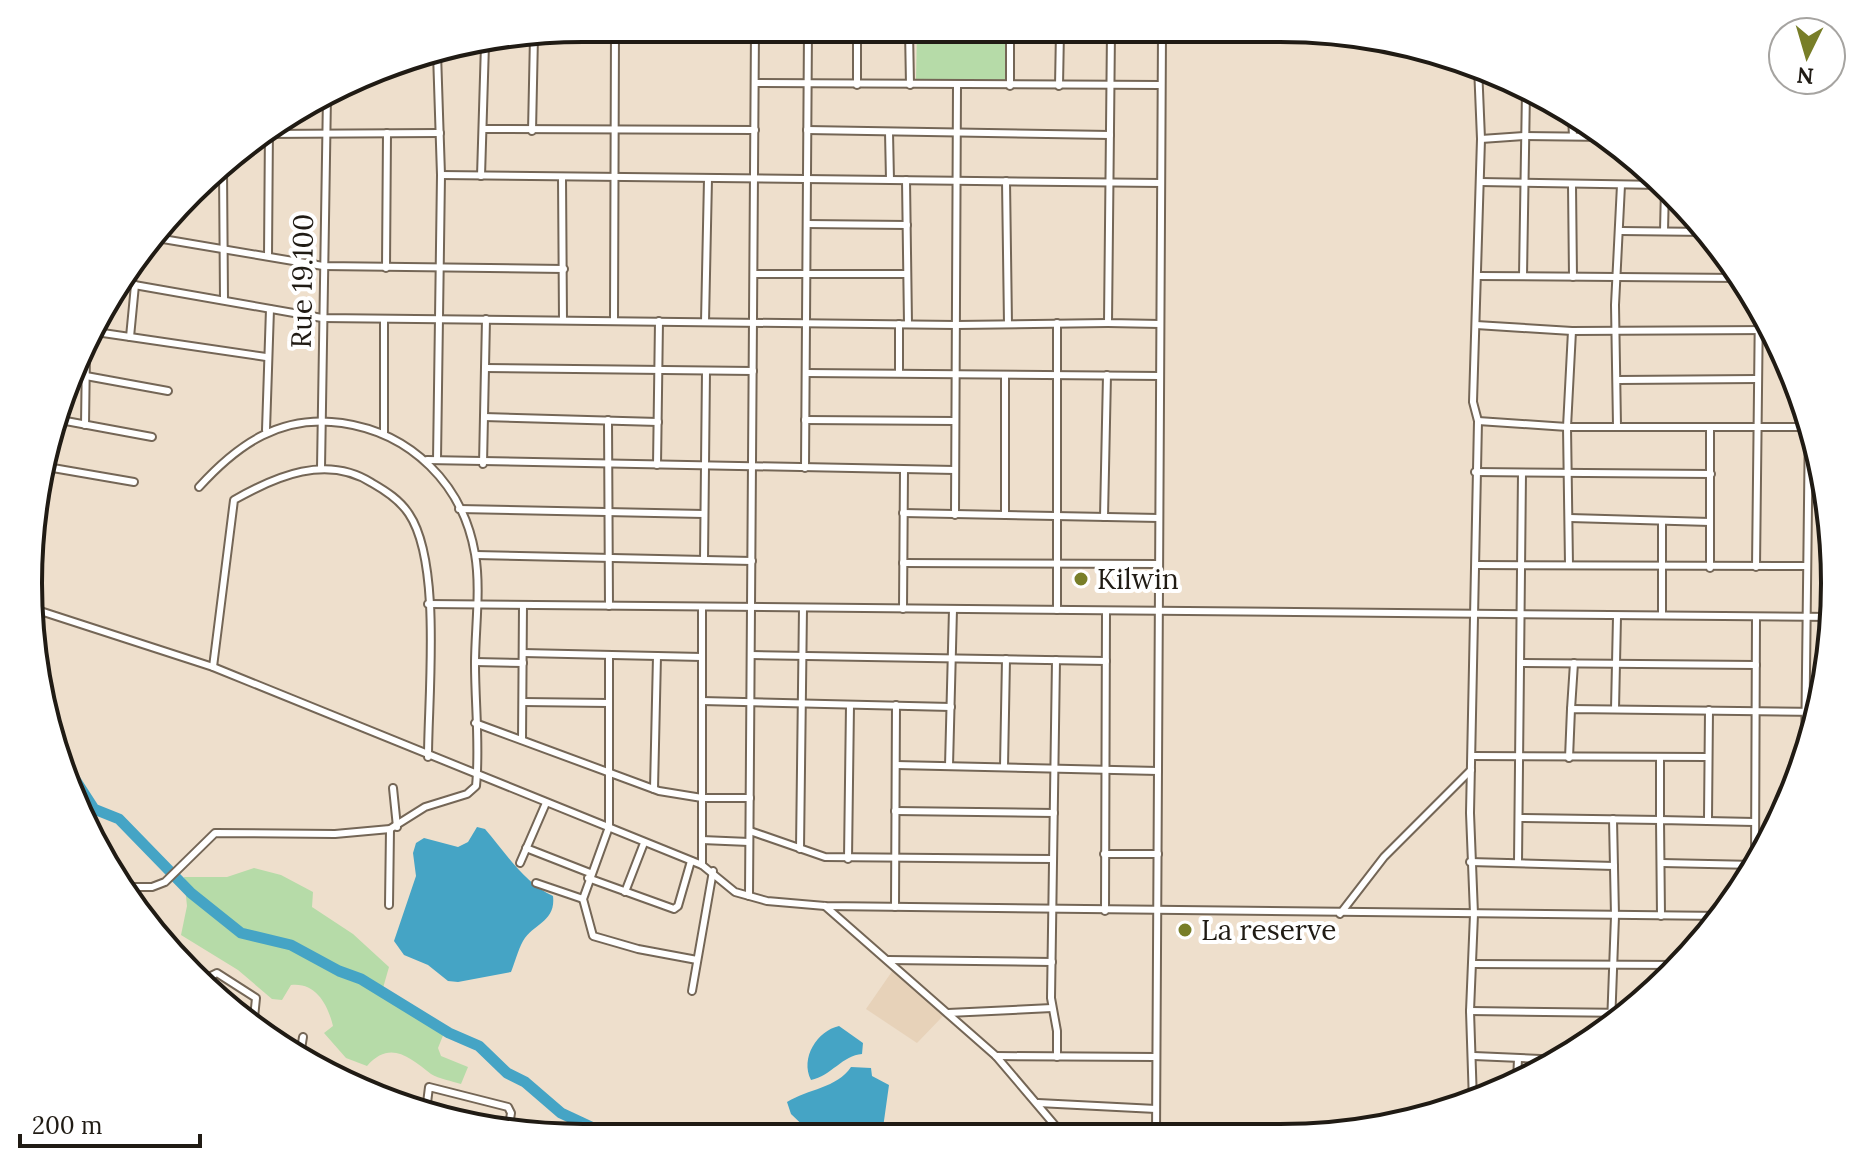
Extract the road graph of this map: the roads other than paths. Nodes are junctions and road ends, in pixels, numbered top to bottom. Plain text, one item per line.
1 (615, 42) edge
2 (755, 42) edge
3 (808, 42) edge
4 (857, 42) edge
5 (909, 42) edge
6 (1010, 42) edge
7 (1060, 42) edge
8 (1111, 42) edge
9 (1162, 42) edge
10 (534, 45) edge
11 (485, 51) edge
12 (439, 61) edge
13 (1479, 80) edge
14 (755, 83) junction
15 (807, 84) junction
16 (857, 85) junction
17 (910, 85) junction
18 (1161, 85) junction
19 (957, 86) junction
20 (1010, 86) junction
21 (1059, 86) junction
22 (1112, 87) junction
23 (1526, 101) edge
24 (327, 106) edge
25 (1573, 128) edge
26 (484, 129) junction
27 (613, 130) junction
28 (755, 130) junction
29 (807, 130) junction
30 (532, 131) junction
31 (284, 132) edge
32 (889, 132) junction
33 (327, 133) junction
34 (387, 133) junction
35 (440, 133) junction
36 (958, 133) junction
37 (1110, 135) junction
38 (1524, 136) junction
39 (1573, 136) junction
40 (1585, 136) edge
41 (1481, 139) junction
42 (267, 144) edge
43 (441, 175) junction
44 (481, 176) junction
45 (562, 177) junction
46 (614, 178) junction
47 (223, 179) edge
48 (708, 179) junction
49 (755, 179) junction
50 (807, 179) junction
51 (890, 180) junction
52 (906, 180) junction
53 (959, 181) junction
54 (1006, 181) junction
55 (1109, 182) junction
56 (1480, 182) junction
57 (1161, 183) junction
58 (1527, 184) junction
59 (1572, 185) junction
60 (1621, 185) junction
61 (1647, 186) edge
62 (1664, 201) edge
63 (807, 224) junction
64 (907, 225) junction
65 (1621, 231) junction
66 (1664, 231) junction
67 (1691, 232) edge
68 (166, 239) edge
69 (224, 248) junction
70 (268, 256) junction
71 (323, 266) junction
72 (386, 268) junction
73 (564, 269) junction
74 (440, 270) junction
75 (754, 274) junction
76 (806, 274) junction
77 (907, 274) junction
78 (1477, 276) junction
79 (1523, 276) junction
80 (1573, 277) junction
81 (1619, 277) junction
82 (1727, 278) edge
83 (131, 284) edge
84 (135, 285) junction
85 (224, 300) junction
86 (270, 309) junction
87 (322, 318) junction
88 (486, 319) junction
89 (384, 320) junction
90 (439, 320) junction
91 (563, 320) junction
92 (614, 321) junction
93 (659, 321) junction
94 (705, 322) junction
95 (754, 322) junction
96 (806, 323) junction
97 (1057, 323) junction
98 (1108, 323) junction
99 (899, 324) junction
100 (908, 324) junction
101 (1008, 324) junction
102 (1160, 324) junction
103 (956, 325) junction
104 (1476, 325) junction
105 (1758, 330) edge
106 (1572, 331) junction
107 (1617, 331) junction
108 (1759, 332) edge
109 (103, 333) edge
110 (130, 337) junction
111 (266, 357) junction
112 (485, 368) junction
113 (86, 370) edge
114 (659, 370) junction
115 (706, 371) junction
116 (753, 371) junction
117 (806, 373) junction
118 (899, 373) junction
119 (956, 374) junction
120 (1005, 375) junction
121 (1057, 375) junction
122 (1107, 375) junction
123 (86, 376) junction
124 (1160, 376) junction
125 (1758, 379) junction
126 (1618, 380) junction
127 (168, 391) dead end
128 (484, 417) junction
129 (321, 420) junction
130 (608, 420) junction
131 (805, 420) junction
132 (67, 421) edge
133 (955, 421) junction
134 (1478, 421) junction
135 (658, 422) junction
136 (85, 425) junction
137 (1797, 425) edge
138 (1617, 426) junction
139 (1567, 427) junction
140 (1757, 427) junction
141 (1710, 429) junction
142 (266, 430) junction
143 (384, 433) junction
144 (152, 437) dead end
145 (427, 460) junction
146 (437, 460) junction
147 (483, 464) junction
148 (609, 464) junction
149 (657, 465) junction
150 (705, 466) junction
151 (54, 468) edge
152 (321, 468) junction
153 (752, 468) junction
154 (805, 468) junction
155 (1809, 468) edge
156 (904, 470) junction
157 (955, 470) junction
158 (1475, 472) junction
159 (1522, 473) junction
160 (1569, 473) junction
161 (1809, 473) joint
162 (1711, 474) junction
163 (134, 482) dead end
164 (199, 487) dead end
165 (459, 509) junction
166 (609, 512) junction
167 (903, 513) junction
168 (704, 514) junction
169 (955, 515) junction
170 (1005, 515) junction
171 (1057, 516) junction
172 (1104, 517) junction
173 (1159, 518) junction
174 (1570, 518) junction
175 (1662, 522) junction
176 (1710, 522) junction
177 (476, 555) junction
178 (608, 560) junction
179 (704, 560) junction
180 (752, 561) junction
181 (903, 563) junction
182 (1057, 564) junction
183 (1159, 564) junction
184 (1477, 565) junction
185 (1522, 565) junction
186 (1569, 565) junction
187 (1807, 566) junction
188 (1661, 567) junction
189 (1756, 567) junction
190 (1710, 568) junction
191 (428, 604) junction
192 (476, 605) junction
193 (523, 605) junction
194 (609, 606) junction
195 (702, 607) junction
196 (752, 607) junction
197 (803, 608) junction
198 (903, 609) junction
199 (953, 609) junction
200 (1057, 610) junction
201 (1106, 611) junction
202 (1159, 611) junction
203 (43, 612) edge
204 (1476, 615) junction
205 (1520, 615) junction
206 (1662, 615) junction
207 (1617, 617) junction
208 (1756, 617) junction
209 (1807, 618) junction
210 (1820, 618) edge
211 (523, 653) junction
212 (609, 655) junction
213 (751, 655) junction
214 (801, 655) junction
215 (657, 656) junction
216 (702, 657) junction
217 (952, 658) junction
218 (1006, 659) junction
219 (1056, 660) junction
220 (1106, 661) junction
221 (475, 662) junction
222 (523, 663) junction
223 (1521, 663) junction
224 (1574, 663) junction
225 (1616, 663) junction
226 (1756, 665) junction
227 (213, 667) junction
228 (702, 701) junction
229 (523, 702) junction
230 (751, 702) junction
231 (609, 703) junction
232 (802, 704) junction
233 (850, 705) junction
234 (896, 705) junction
235 (951, 707) junction
236 (1571, 709) junction
237 (1615, 709) junction
238 (1709, 710) junction
239 (1756, 711) junction
240 (1806, 711) joint
241 (475, 723) junction
242 (522, 740) junction
243 (1472, 756) junction
244 (428, 757) junction
245 (1660, 757) junction
246 (1708, 757) junction
247 (1569, 758) junction
248 (1519, 759) junction
249 (896, 765) junction
250 (949, 766) junction
251 (1004, 767) junction
252 (1054, 768) junction
253 (1105, 769) junction
254 (1471, 770) junction
255 (1158, 771) junction
256 (611, 772) junction
257 (476, 776) junction
258 (393, 788) dead end
259 (654, 789) junction
260 (702, 798) junction
261 (750, 798) junction
262 (546, 803) junction
263 (895, 811) junction
264 (1054, 813) junction
265 (1521, 818) junction
266 (1613, 819) junction
267 (1708, 819) junction
268 (1660, 820) junction
269 (1754, 822) junction
270 (609, 827) junction
271 (394, 828) junction
272 (750, 831) junction
273 (702, 840) junction
274 (749, 842) junction
275 (644, 843) junction
276 (1754, 843) edge
277 (526, 848) junction
278 (800, 849) junction
279 (1104, 854) junction
280 (1158, 854) junction
281 (848, 859) junction
282 (895, 859) junction
283 (1053, 859) junction
284 (691, 861) junction
285 (1470, 862) junction
286 (1518, 862) junction
287 (520, 863) dead end
288 (1662, 863) junction
289 (702, 865) junction
290 (1742, 865) edge
291 (1614, 866) junction
292 (713, 871) junction
293 (589, 876) junction
294 (536, 883) dead end
295 (135, 887) edge
296 (625, 892) junction
297 (749, 896) junction
298 (583, 899) junction
299 (389, 905) dead end
300 (825, 906) junction
301 (895, 907) junction
302 (1052, 910) junction
303 (1105, 911) junction
304 (1158, 913) junction
305 (1340, 914) junction
306 (1474, 914) junction
307 (1615, 916) junction
308 (1661, 916) junction
309 (1706, 916) edge
310 (697, 960) junction
311 (888, 960) junction
312 (1052, 962) junction
313 (1473, 964) junction
314 (1613, 965) junction
315 (1664, 965) edge
316 (211, 976) edge
317 (692, 991) dead end
318 (1052, 1008) junction
319 (1611, 1010) edge
320 (1470, 1011) junction
321 (255, 1012) edge
322 (1609, 1012) edge
323 (947, 1013) junction
324 (303, 1037) dead end
325 (302, 1045) edge
326 (996, 1056) junction
327 (1474, 1056) junction
328 (1057, 1057) junction
329 (1156, 1057) junction
330 (1518, 1059) junction
331 (1536, 1059) edge
332 (1518, 1069) edge
333 (1473, 1088) edge
334 (427, 1101) edge
335 (1038, 1103) junction
336 (1156, 1109) junction
337 (510, 1119) edge
338 (1055, 1124) edge
339 (1156, 1124) edge

1 - 27 street
2 - 14 street
3 - 15 street
4 - 16 street
5 - 17 street
6 - 20 street
7 - 21 street
8 - 22 street
9 - 18 street
10 - 30 street
11 - 26 street
12 - 35 street
13 - 41 street
14 - 15 street
14 - 28 street
15 - 16 street
15 - 29 street
16 - 17 street
17 - 19 street
18 - 22 street
18 - 57 street
19 - 20 street
19 - 36 street
20 - 21 street
21 - 22 street
22 - 37 street
23 - 38 street
24 - 33 street, Rue 19.100
25 - 39 street
26 - 30 street
26 - 44 street
27 - 28 street
27 - 30 street
27 - 46 street
28 - 49 street
29 - 32 street
29 - 50 street
31 - 33 street
32 - 36 street
32 - 51 street
33 - 34 street
33 - 71 street, Rue 19.100
34 - 35 street
34 - 72 street
35 - 43 street
36 - 37 street
36 - 53 street
37 - 55 street
38 - 39 street
38 - 41 street
38 - 58 street
39 - 40 street
41 - 56 street
42 - 70 street
43 - 44 street
43 - 74 street
44 - 45 street
45 - 46 street
45 - 73 street
46 - 48 street
46 - 92 street
47 - 69 street
48 - 49 street
48 - 94 street
49 - 50 street
49 - 75 street
50 - 51 street
50 - 63 street
51 - 52 street
52 - 53 street
52 - 64 street
53 - 54 street
53 - 103 street
54 - 55 street
54 - 101 street
55 - 57 street
55 - 98 street
56 - 58 street
56 - 78 street
57 - 102 street
58 - 59 street
58 - 79 street
59 - 60 street
59 - 80 street
60 - 61 street
60 - 65 street
62 - 66 street
63 - 64 street
63 - 76 street
64 - 77 street
65 - 66 street
65 - 81 street
66 - 67 street
68 - 69 street
69 - 70 street
69 - 85 street
70 - 71 street
71 - 72 street
71 - 87 street, Rue 19.100
72 - 74 street
73 - 74 street
73 - 91 street
74 - 90 street
75 - 76 street
75 - 95 street
76 - 77 street
76 - 96 street
77 - 100 street
78 - 79 street
78 - 104 street
79 - 80 street
80 - 81 street
81 - 82 street
81 - 107 street
83 - 84 street
84 - 85 street
84 - 110 street
85 - 86 street
86 - 87 street
86 - 111 street
87 - 89 street
87 - 129 street, Rue 19.100
88 - 90 street
88 - 91 street
88 - 112 street
89 - 90 street
89 - 143 street
90 - 146 street
91 - 92 street
92 - 93 street
93 - 94 street
93 - 114 street
94 - 95 street
95 - 96 street
95 - 116 street
96 - 99 street
96 - 117 street
97 - 98 street
97 - 101 street
97 - 121 street
98 - 102 street
99 - 100 street
99 - 118 street
100 - 103 street
101 - 103 street
102 - 124 street
103 - 119 street
104 - 106 street
104 - 134 street
105 - 107 street
106 - 107 street
106 - 139 street
107 - 126 street
108 - 125 street
109 - 110 street
110 - 111 street
111 - 142 street
112 - 114 street
112 - 128 street
113 - 123 street
114 - 115 street
114 - 135 street
115 - 116 street
115 - 150 street
116 - 153 street
117 - 118 street
117 - 131 street
118 - 119 street
119 - 120 street
119 - 133 street
120 - 121 street
120 - 170 street
121 - 122 street
121 - 171 street
122 - 124 street
122 - 172 street
123 - 127 street
123 - 136 street
124 - 173 street
125 - 126 street
125 - 140 street
126 - 138 street
128 - 130 street
128 - 147 street
129 - 142 street
129 - 143 street
129 - 152 street, Rue 19.100
130 - 135 street
130 - 148 street
131 - 133 street
131 - 154 street
132 - 136 street
133 - 157 street
134 - 139 street
134 - 158 street
135 - 149 street
136 - 144 street
137 - 140 street
138 - 139 street
138 - 141 street
139 - 160 street
140 - 141 street
140 - 189 street
141 - 162 street
142 - 164 street
143 - 145 street
145 - 146 street
145 - 165 street
146 - 147 street
147 - 148 street
148 - 149 street
148 - 166 street
149 - 150 street
150 - 153 street
150 - 168 street
151 - 163 street
152 - 191 street
152 - 227 street
153 - 154 street
153 - 180 street
154 - 156 street
155 - 161 street
156 - 157 street
156 - 167 street
157 - 169 street
158 - 159 street
158 - 184 street
159 - 160 street
159 - 185 street
160 - 162 street
160 - 174 street
161 - 187 street
162 - 176 street
165 - 166 street
165 - 177 street
166 - 168 street
166 - 178 street
167 - 169 street
167 - 181 street
168 - 179 street
169 - 170 street
170 - 171 street
171 - 172 street
171 - 182 street
172 - 173 street
173 - 183 street
174 - 175 street
174 - 186 street
175 - 176 street
175 - 188 street
176 - 190 street
177 - 178 street
177 - 192 street
178 - 179 street
178 - 194 street
179 - 180 street
180 - 196 street
181 - 182 street
181 - 198 street
182 - 183 street
182 - 200 street
183 - 202 street
184 - 185 street
184 - 204 street
185 - 186 street
185 - 205 street
186 - 188 street
187 - 189 street
187 - 209 street
188 - 190 street
188 - 206 street
189 - 190 street
191 - 192 street
191 - 244 street
192 - 193 street
192 - 221 street
193 - 194 street
193 - 211 street
194 - 195 street
195 - 196 street
195 - 216 street
196 - 197 street
196 - 213 street
197 - 198 street
197 - 214 street
198 - 199 street
199 - 200 street
199 - 217 street
200 - 201 street
201 - 202 street
201 - 220 street
202 - 204 street
202 - 255 street
203 - 227 street
204 - 205 street
204 - 243 street
205 - 207 street
205 - 223 street
206 - 207 street
206 - 208 street
207 - 225 street
208 - 209 street
208 - 226 street
209 - 210 street
209 - 240 street
211 - 212 street
211 - 222 street
212 - 215 street
212 - 231 street
213 - 214 street
213 - 230 street
214 - 217 street
214 - 232 street
215 - 216 street
215 - 259 street
216 - 228 street
217 - 218 street
217 - 235 street
218 - 219 street
218 - 251 street
219 - 220 street
219 - 252 street
220 - 253 street
221 - 222 street
221 - 241 street
222 - 229 street
223 - 224 street
223 - 248 street
224 - 225 street
224 - 236 street
225 - 226 street
225 - 237 street
226 - 239 street
227 - 244 street
228 - 230 street
228 - 260 street
229 - 231 street
229 - 242 street
230 - 232 street
230 - 261 street
231 - 256 street
232 - 233 street
232 - 278 street
233 - 234 street
233 - 281 street
234 - 235 street
234 - 249 street
235 - 250 street
236 - 237 street
236 - 247 street
237 - 238 street
238 - 239 street
238 - 246 street
239 - 240 street
239 - 269 street
241 - 242 street
241 - 257 street
242 - 256 street
243 - 248 street
243 - 254 street
244 - 257 street
245 - 246 street
245 - 247 street
245 - 268 street
246 - 267 street
247 - 248 street
248 - 265 street
249 - 250 street
249 - 263 street
250 - 251 street
251 - 252 street
252 - 253 street
252 - 264 street
253 - 255 street
253 - 279 street
254 - 285 street
254 - 305 street
255 - 280 street
256 - 259 street
256 - 270 street
257 - 262 street
257 - 271 street
258 - 271 street
259 - 260 street
260 - 261 street
260 - 273 street
261 - 272 street
262 - 270 street
262 - 277 street
263 - 264 street
263 - 282 street
264 - 283 street
265 - 266 street
265 - 286 street
266 - 268 street
266 - 291 street
267 - 268 street
267 - 269 street
268 - 288 street
269 - 276 street
270 - 275 street
270 - 293 street
271 - 295 street
271 - 299 street
272 - 274 street
272 - 278 street
273 - 274 street
273 - 289 street
274 - 297 street
275 - 284 street
275 - 296 street
277 - 287 street
277 - 293 street
278 - 281 street
279 - 280 street
279 - 303 street
280 - 304 street
281 - 282 street
282 - 283 street
282 - 301 street
283 - 302 street
284 - 289 street
284 - 296 street
285 - 286 street
285 - 306 street
286 - 291 street
288 - 290 street
288 - 308 street
289 - 292 street
291 - 307 street
292 - 297 street
292 - 310 street
293 - 296 street
293 - 298 street
294 - 298 street
297 - 300 street
298 - 310 street
300 - 301 street
300 - 311 street
301 - 302 street
302 - 303 street
302 - 312 street
303 - 304 street
304 - 305 street
304 - 329 street
305 - 306 street
306 - 307 street
306 - 313 street
307 - 308 street
307 - 314 street
308 - 309 street
310 - 317 street
311 - 312 street
311 - 323 street
312 - 318 street
313 - 314 street
313 - 320 street
314 - 315 street
314 - 319 street
316 - 321 street
318 - 323 street
318 - 328 street
320 - 322 street
320 - 327 street
323 - 326 street
324 - 325 street
326 - 328 street
326 - 335 street
327 - 330 street
327 - 333 street
328 - 329 street
329 - 336 street
330 - 331 street
330 - 332 street
334 - 337 street
335 - 336 street
335 - 338 street
336 - 339 street

